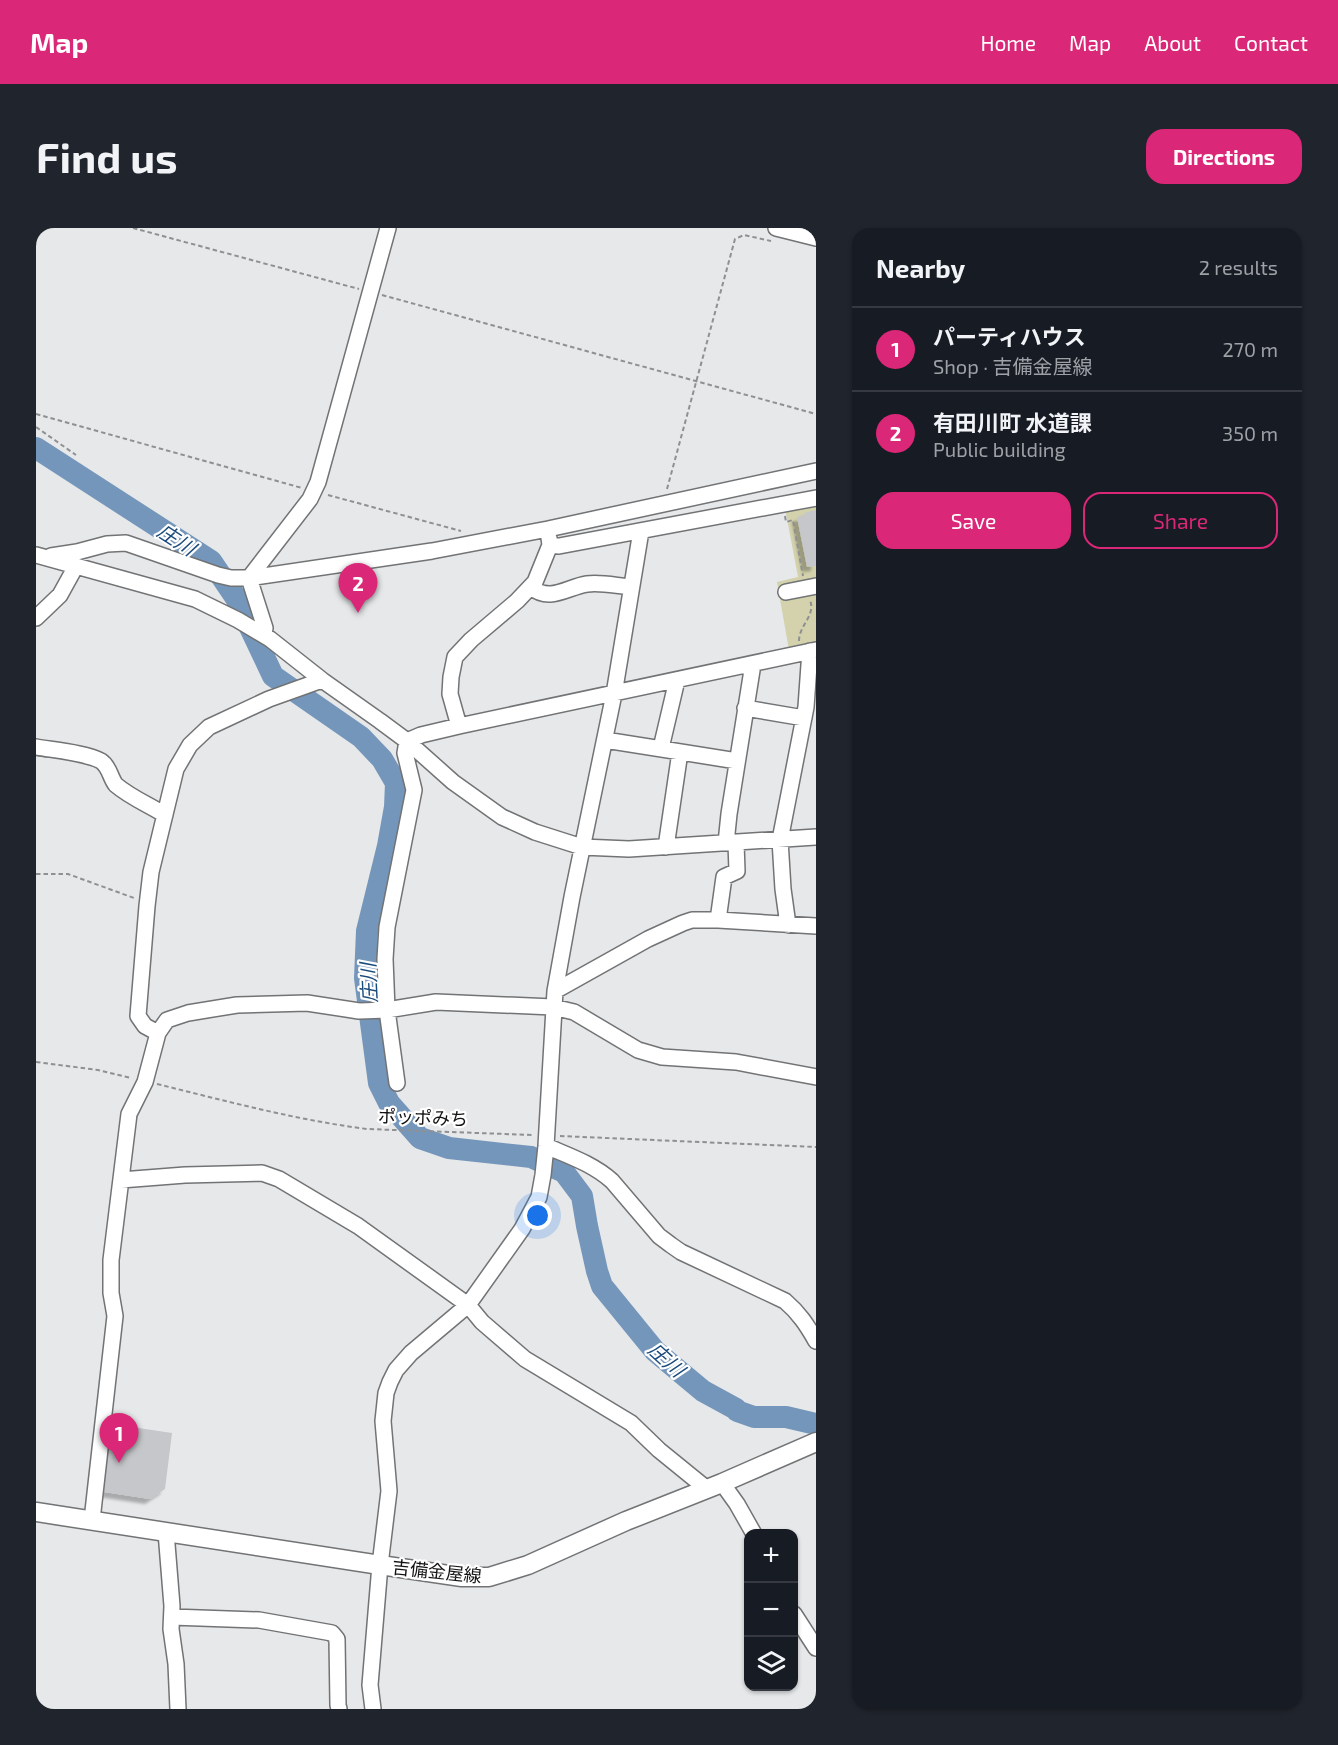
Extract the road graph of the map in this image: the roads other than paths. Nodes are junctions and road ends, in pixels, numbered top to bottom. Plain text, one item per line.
1 (388, 228) edge
2 (778, 236) edge
3 (816, 238) edge
4 (816, 471) edge
5 (816, 498) edge
6 (548, 529) junction
7 (641, 531) junction
8 (550, 545) junction
9 (38, 556) edge
10 (76, 566) junction
11 (249, 578) junction
12 (631, 587) junction
13 (809, 587) edge
14 (531, 588) junction
15 (786, 591) dead end
16 (36, 618) edge
17 (264, 636) junction
18 (809, 652) edge
19 (753, 663) junction
20 (322, 680) junction
21 (677, 680) junction
22 (614, 694) junction
23 (746, 708) junction
24 (804, 718) junction
25 (459, 726) junction
26 (605, 740) junction
27 (407, 741) junction
28 (36, 747) edge
29 (661, 748) junction
30 (680, 752) junction
31 (736, 761) junction
32 (165, 815) junction
33 (816, 837) edge
34 (780, 840) junction
35 (731, 843) junction
36 (582, 847) junction
37 (666, 847) junction
38 (718, 920) junction
39 (788, 925) junction
40 (816, 926) edge
41 (555, 992) junction
42 (554, 1007) junction
43 (387, 1010) junction
44 (158, 1033) junction
45 (816, 1077) edge
46 (397, 1083) dead end
47 (546, 1141) junction
48 (121, 1180) junction
49 (468, 1305) junction
50 (816, 1341) edge
51 (816, 1442) edge
52 (715, 1486) junction
53 (36, 1512) edge
54 (92, 1520) junction
55 (752, 1529) edge
56 (166, 1532) junction
57 (380, 1565) junction
58 (172, 1617) junction
59 (798, 1620) edge
60 (816, 1648) edge
61 (178, 1709) edge
62 (339, 1709) edge
63 (373, 1709) edge

1 - 11 street
2 - 3 street
4 - 6 street
5 - 7 street
6 - 8 street
6 - 11 street
7 - 8 street
7 - 12 street
8 - 14 street
9 - 10 street
9 - 11 street
10 - 16 street
10 - 17 street
11 - 17 street
12 - 14 street
12 - 22 street
13 - 15 street
14 - 25 street
17 - 20 street
18 - 19 street
18 - 24 street
19 - 21 street
19 - 23 street
20 - 27 street
20 - 32 street
21 - 22 street
21 - 29 street
22 - 25 street
22 - 26 street
23 - 24 street
23 - 31 street
24 - 34 street
25 - 27 street
26 - 29 street
26 - 36 street
27 - 36 street
27 - 43 street
28 - 32 street
29 - 30 street
30 - 31 street
30 - 37 street
31 - 35 street
32 - 44 street
33 - 34 street
34 - 35 street
34 - 39 street
35 - 37 street
35 - 38 street
36 - 37 street
36 - 41 street
38 - 39 street
38 - 41 street
39 - 40 street
41 - 42 street
42 - 43 street
42 - 45 street
42 - 47 street
43 - 44 street
43 - 46 street
44 - 48 street
47 - 49 street
47 - 50 street
48 - 49 street
48 - 54 street
49 - 52 street
49 - 57 street
51 - 52 main road, 吉備金屋線
52 - 55 street
52 - 57 main road, 吉備金屋線
53 - 54 main road, 吉備金屋線
54 - 56 main road, 吉備金屋線
56 - 57 main road, 吉備金屋線
56 - 58 street
57 - 63 street
58 - 61 street
58 - 62 street
59 - 60 street

